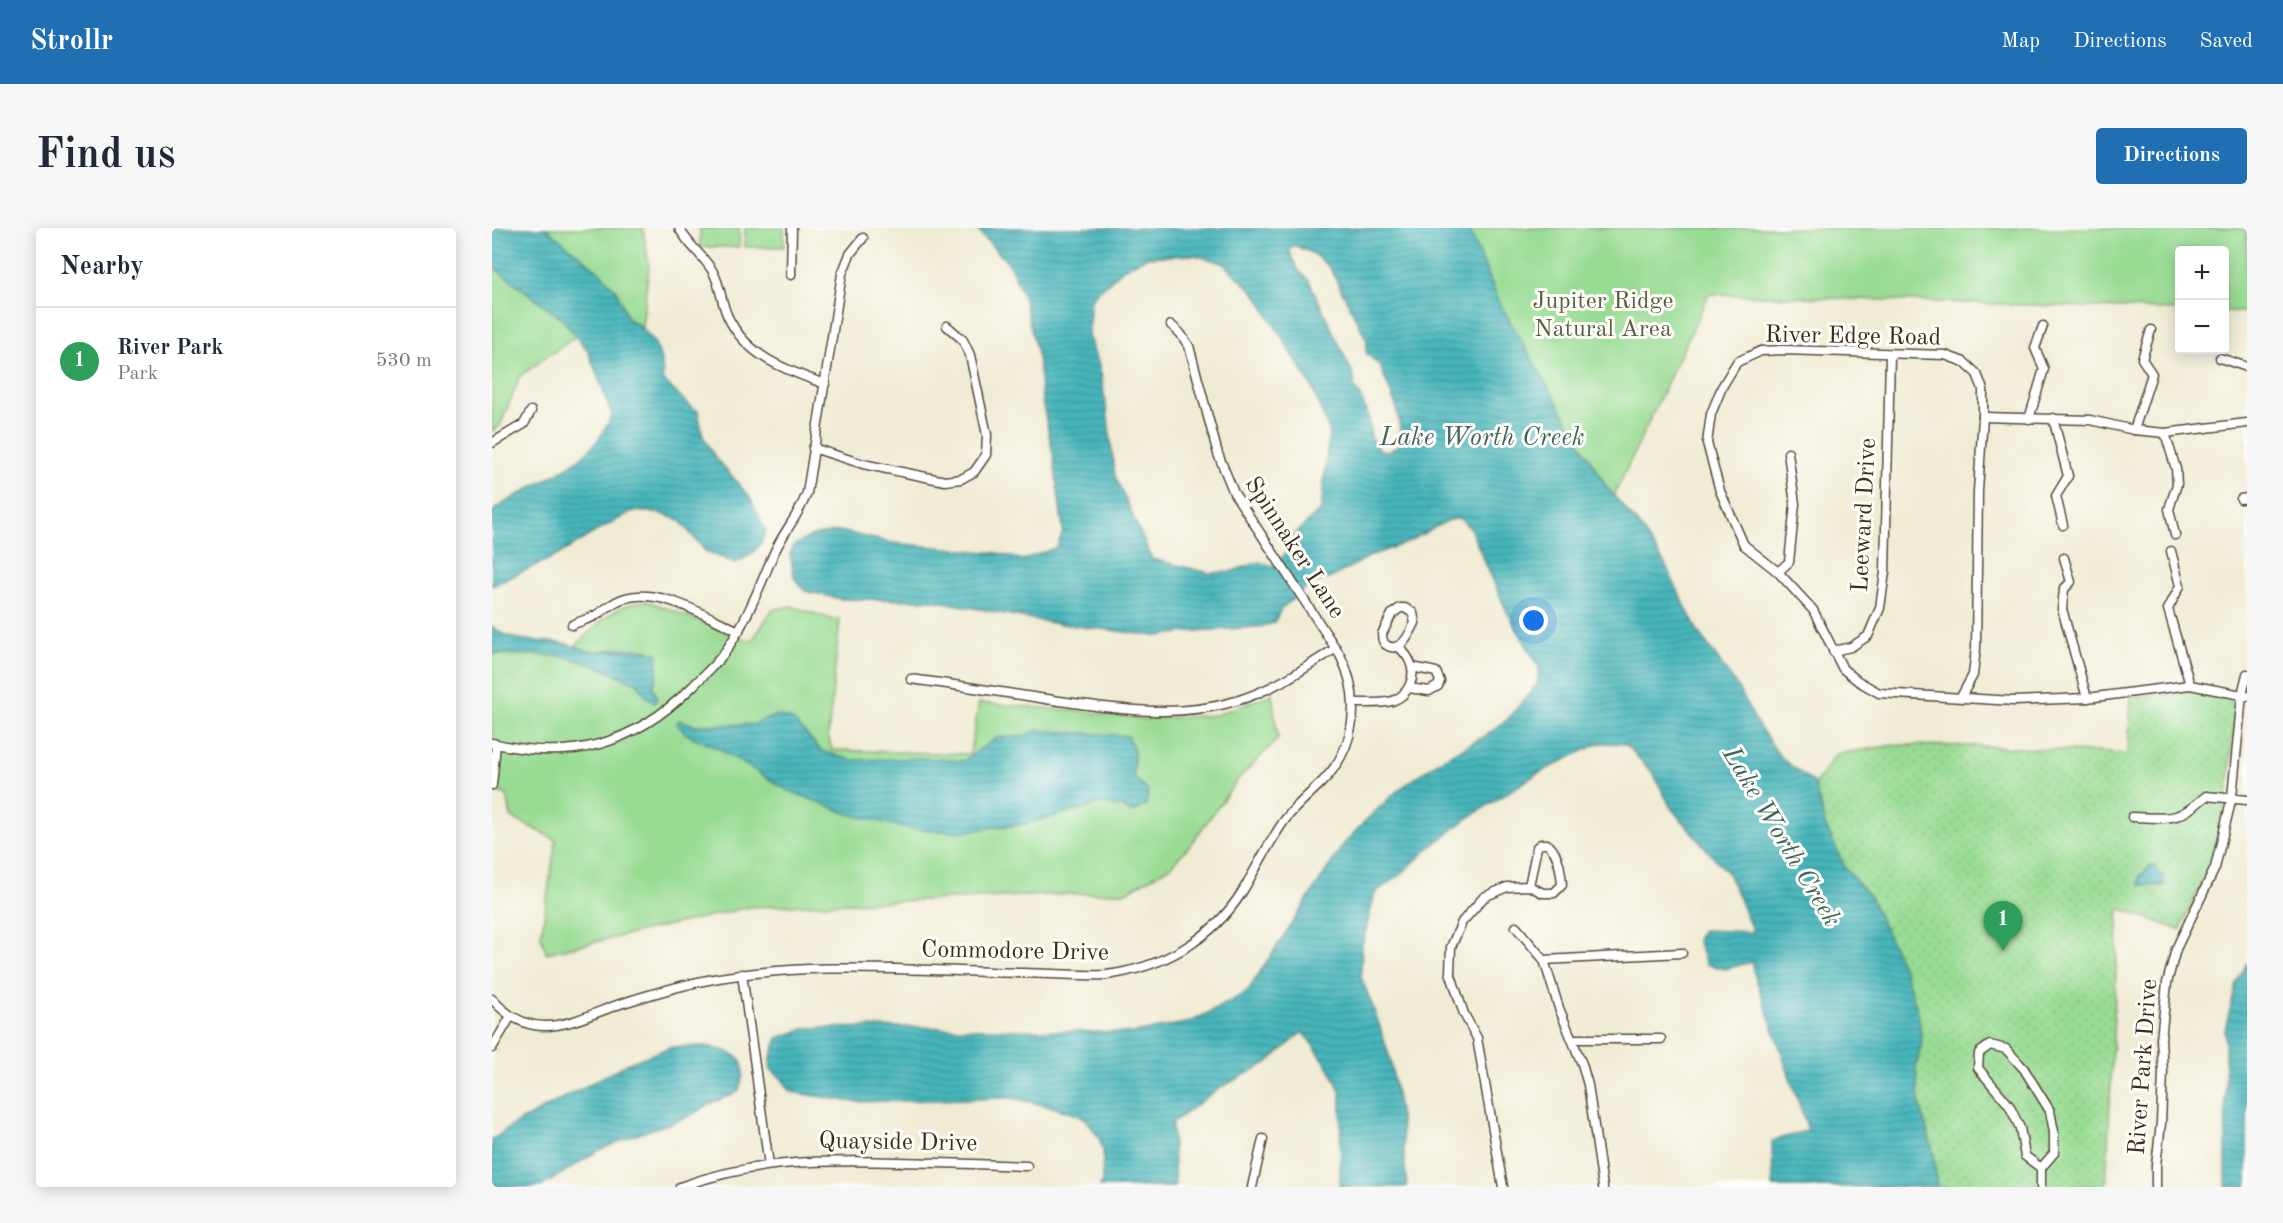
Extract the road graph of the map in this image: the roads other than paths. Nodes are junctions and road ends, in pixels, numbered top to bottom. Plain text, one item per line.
1 (679, 228) edge
2 (792, 228) edge
3 (863, 238) dead end
4 (791, 275) dead end
5 (947, 326) dead end
6 (1171, 326) dead end
7 (2043, 326) dead end
8 (2151, 330) dead end
9 (1890, 355) junction
10 (2220, 358) dead end
11 (2247, 367) edge
12 (825, 384) junction
13 (531, 411) dead end
14 (1983, 417) junction
15 (2053, 418) junction
16 (2029, 419) junction
17 (2247, 422) edge
18 (2133, 430) junction
19 (2165, 433) junction
20 (492, 443) edge
21 (813, 448) junction
22 (1788, 453) dead end
23 (2063, 525) dead end
24 (2175, 535) dead end
25 (2171, 551) dead end
26 (2064, 558) dead end
27 (1778, 572) junction
28 (572, 625) dead end
29 (739, 631) junction
30 (1398, 646) junction
31 (1336, 648) junction
32 (1833, 651) junction
33 (1412, 667) junction
34 (2247, 674) edge
35 (911, 679) dead end
36 (2190, 685) junction
37 (1409, 688) junction
38 (2244, 695) edge
39 (1961, 697) junction
40 (2087, 698) junction
41 (1354, 703) junction
42 (494, 743) edge
43 (492, 785) edge
44 (2232, 797) junction
45 (2247, 800) edge
46 (2132, 817) dead end
47 (1529, 886) junction
48 (1516, 927) dead end
49 (1682, 953) dead end
50 (1544, 960) junction
51 (742, 974) junction
52 (492, 999) edge
53 (512, 1016) junction
54 (1661, 1039) dead end
55 (1574, 1040) junction
56 (492, 1048) edge
57 (1263, 1139) dead end
58 (769, 1165) junction
59 (1027, 1166) dead end
60 (2041, 1168) junction
61 (680, 1187) edge
62 (1252, 1187) edge
63 (1503, 1187) edge
64 (1603, 1187) edge
65 (2041, 1187) edge
66 (2156, 1187) edge

1 - 12 street
2 - 4 street
3 - 12 street
5 - 21 street
6 - 31 street, Spinnaker Lane
7 - 16 street
8 - 18 street
9 - 14 street, River Edge Road
9 - 27 street, River Edge Road
9 - 32 street, Leeward Drive
10 - 11 street
12 - 21 street
13 - 20 street
14 - 16 street
14 - 39 street, River Edge Road
15 - 16 street
15 - 18 street
15 - 23 street
17 - 19 street
18 - 19 street
19 - 24 street
21 - 29 street
22 - 27 street
25 - 36 street
26 - 40 street
27 - 32 street, River Edge Road
28 - 29 street
29 - 42 street
30 - 30 street
30 - 33 street
31 - 35 street, Spinnaker Lane
31 - 41 street, Commodore Drive
32 - 39 street, River Edge Road
33 - 37 street
33 - 37 street
34 - 38 street, River Park Drive
36 - 38 street, River Edge Road
36 - 40 street, River Edge Road
37 - 41 street
38 - 44 street, River Park Drive
39 - 40 street, River Edge Road
41 - 51 street, Commodore Drive
42 - 43 street
44 - 45 street
44 - 46 street
44 - 66 street, River Park Drive
47 - 47 street
47 - 63 street
48 - 50 street
49 - 50 street
50 - 55 street
51 - 53 street, Commodore Drive
51 - 58 street
52 - 53 street, Commodore Drive
53 - 56 street
54 - 55 street
55 - 64 street
57 - 62 street
58 - 59 street, Quayside Drive
58 - 61 street, Quayside Drive
60 - 60 street
60 - 65 street

